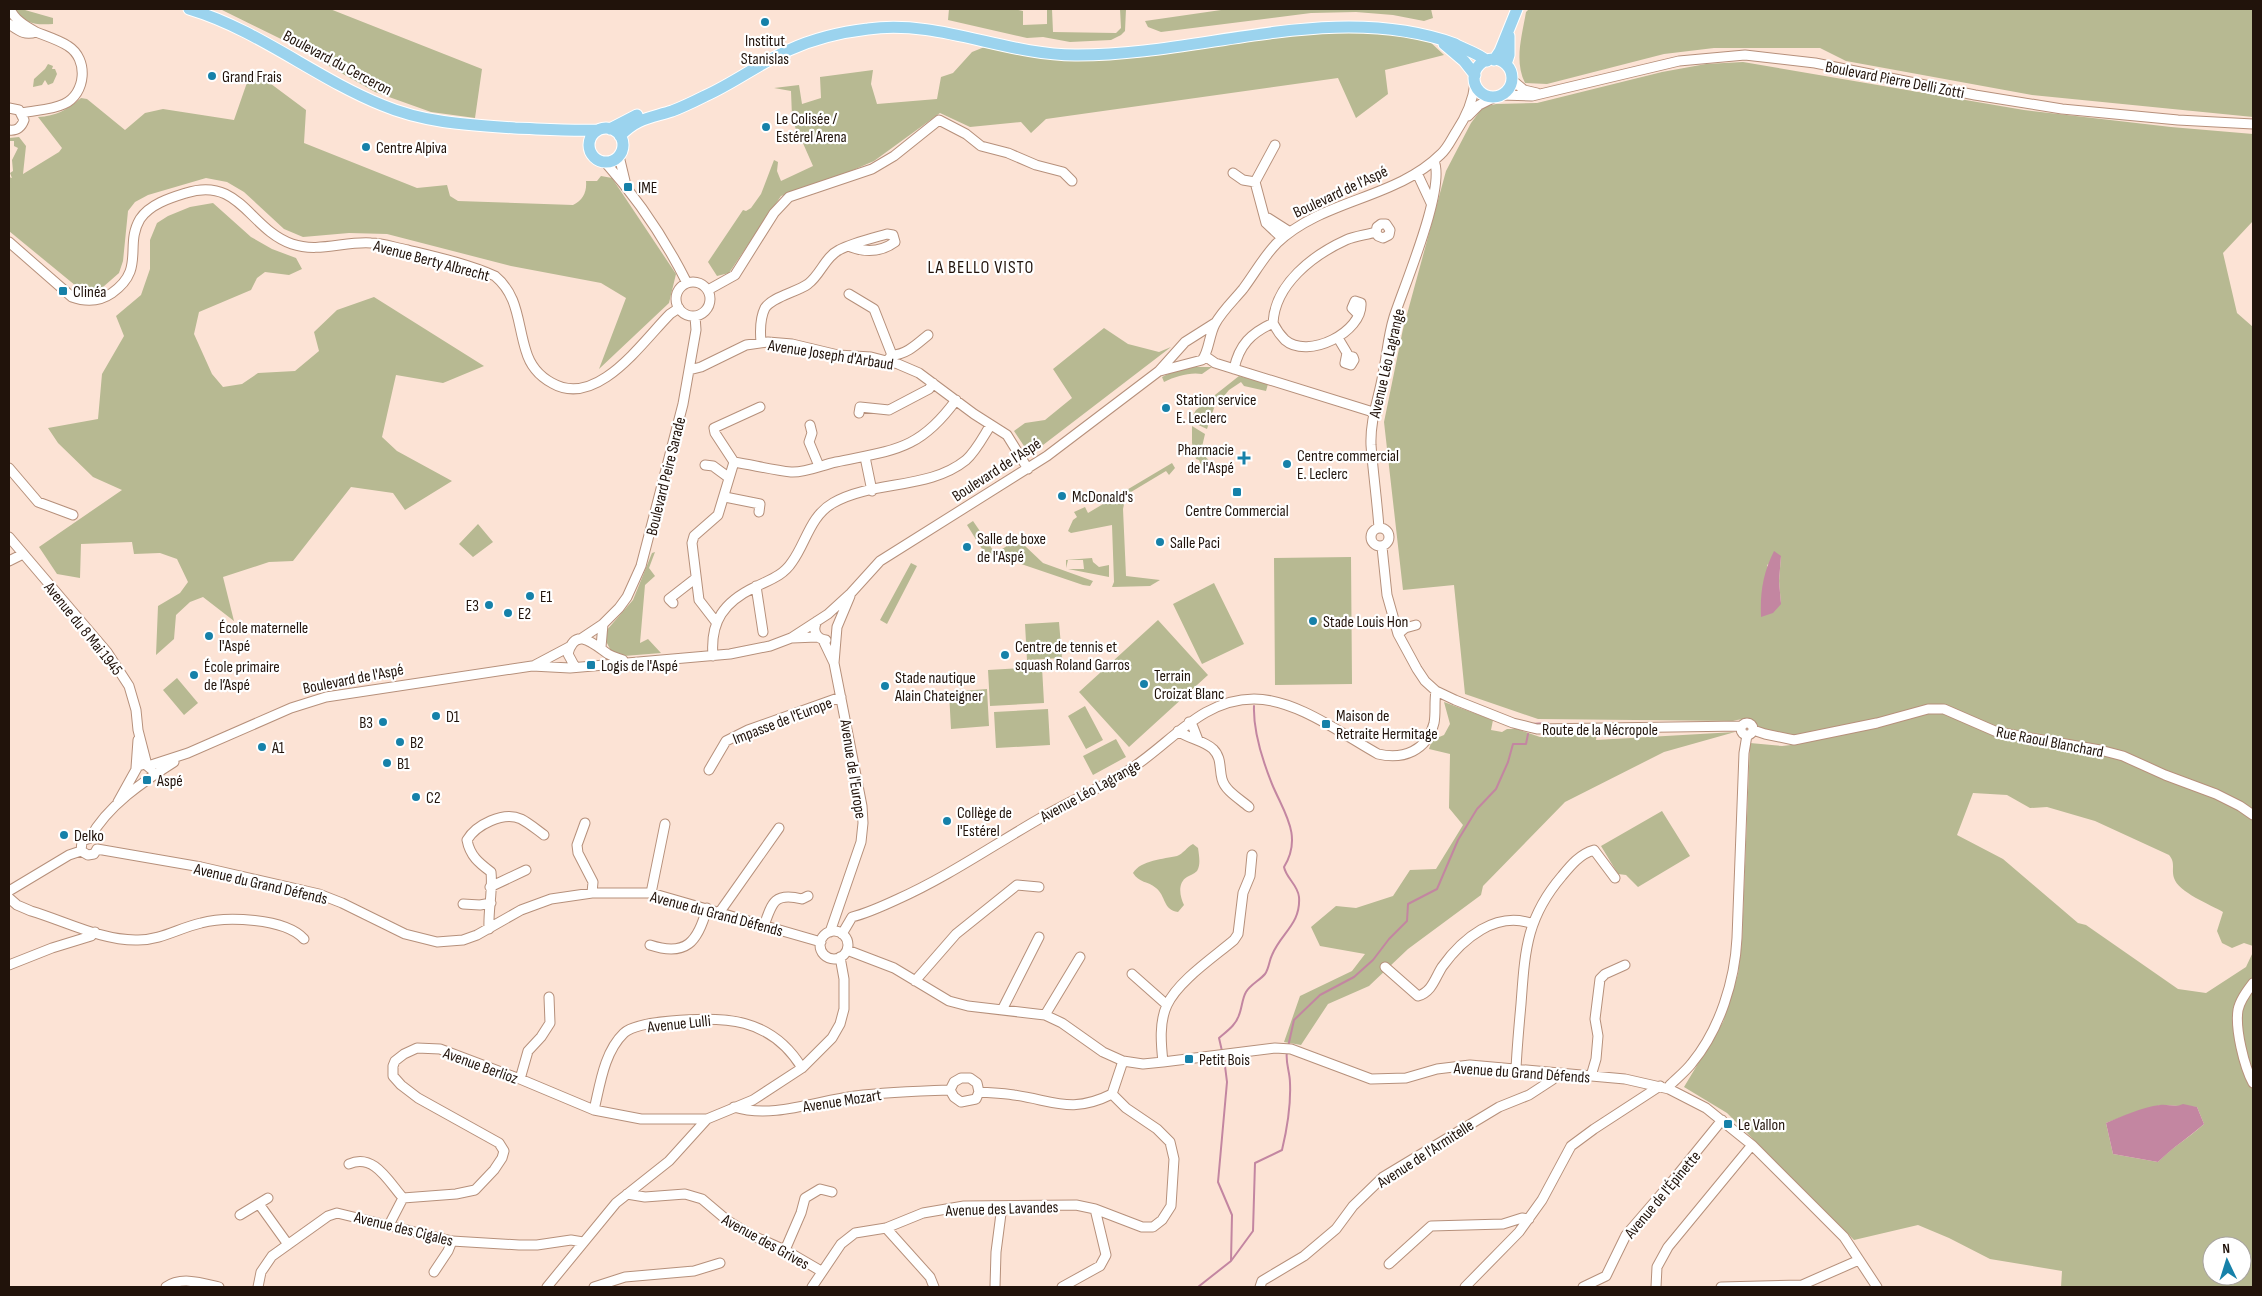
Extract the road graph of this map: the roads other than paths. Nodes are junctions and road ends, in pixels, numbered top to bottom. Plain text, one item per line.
1 (10, 9) edge
2 (189, 9) edge
3 (1517, 9) edge
4 (9, 24) edge
5 (1248, 28) junction
6 (1508, 29) junction
7 (1421, 30) junction
8 (32, 33) junction
9 (1491, 60) junction
10 (1506, 64) junction
11 (1475, 79) junction
12 (1512, 80) junction
13 (1540, 93) junction
14 (1498, 96) junction
15 (9, 108) edge
16 (22, 113) junction
17 (1464, 120) junction
18 (2253, 124) edge
19 (9, 130) edge
20 (566, 130) junction
21 (604, 130) junction
22 (620, 136) junction
23 (589, 144) junction
24 (1275, 145) dead end
25 (619, 156) junction
26 (1434, 161) junction
27 (605, 162) junction
28 (1233, 173) dead end
29 (1417, 173) junction
30 (1072, 181) dead end
31 (1256, 182) junction
32 (627, 186) junction
33 (1431, 202) junction
34 (1264, 215) junction
35 (1290, 232) junction
36 (1376, 232) dead end
37 (1282, 238) junction
38 (9, 242) edge
39 (851, 247) dead end
40 (687, 283) junction
41 (708, 290) junction
42 (850, 294) dead end
43 (679, 308) junction
44 (1358, 314) dead end
45 (695, 316) junction
46 (1215, 323) junction
47 (1273, 323) junction
48 (928, 335) dead end
49 (1192, 338) junction
50 (1338, 338) junction
51 (761, 342) junction
52 (1183, 345) junction
53 (1206, 352) junction
54 (1348, 356) dead end
55 (890, 358) junction
56 (1190, 362) junction
57 (1234, 369) junction
58 (689, 370) junction
59 (1159, 371) junction
60 (933, 383) junction
61 (956, 400) junction
62 (760, 407) dead end
63 (1372, 412) junction
64 (859, 413) dead end
65 (810, 425) dead end
66 (990, 426) junction
67 (865, 457) junction
68 (734, 462) junction
69 (705, 464) dead end
70 (819, 466) junction
71 (9, 468) edge
72 (1028, 469) junction
73 (728, 477) junction
74 (872, 491) junction
75 (725, 496) junction
76 (759, 512) dead end
77 (73, 515) dead end
78 (1379, 528) junction
79 (9, 537) edge
80 (1382, 547) junction
81 (23, 554) junction
82 (9, 562) edge
83 (696, 578) junction
84 (756, 586) junction
85 (851, 593) junction
86 (672, 603) dead end
87 (820, 619) junction
88 (716, 622) junction
89 (603, 624) junction
90 (1416, 624) dead end
91 (837, 630) junction
92 (763, 632) dead end
93 (1398, 634) junction
94 (582, 638) junction
95 (792, 638) junction
96 (820, 638) junction
97 (570, 647) junction
98 (601, 647) junction
99 (712, 656) junction
100 (628, 661) junction
101 (834, 663) junction
102 (594, 665) junction
103 (532, 666) junction
104 (575, 666) junction
105 (1436, 691) junction
106 (841, 697) junction
107 (1189, 722) junction
108 (138, 730) junction
109 (1178, 732) junction
110 (1750, 732) junction
111 (1198, 740) junction
112 (188, 753) junction
113 (148, 766) junction
114 (135, 770) junction
115 (709, 770) dead end
116 (148, 779) junction
117 (116, 807) junction
118 (1249, 807) dead end
119 (2253, 815) edge
120 (585, 823) dead end
121 (665, 824) dead end
122 (779, 828) dead end
123 (544, 835) dead end
124 (90, 838) junction
125 (97, 849) junction
126 (81, 850) junction
127 (1252, 855) dead end
128 (526, 870) dead end
129 (1615, 878) dead end
130 (1039, 886) dead end
131 (490, 887) junction
132 (9, 890) edge
133 (592, 893) junction
134 (651, 893) junction
135 (808, 896) dead end
136 (9, 898) edge
137 (491, 903) junction
138 (464, 904) dead end
139 (840, 904) junction
140 (706, 908) junction
141 (719, 913) junction
142 (852, 916) junction
143 (1533, 924) junction
144 (764, 926) junction
145 (489, 929) junction
146 (95, 932) junction
147 (830, 932) junction
148 (842, 934) junction
149 (1039, 937) dead end
150 (304, 939) dead end
151 (820, 942) junction
152 (650, 945) dead end
153 (847, 950) junction
154 (840, 957) junction
155 (1080, 957) dead end
156 (9, 965) edge
157 (1626, 966) dead end
158 (1385, 967) dead end
159 (1132, 974) dead end
160 (915, 981) junction
161 (2253, 983) edge
162 (549, 997) dead end
163 (1167, 1005) junction
164 (1002, 1010) junction
165 (1045, 1016) junction
166 (1123, 1061) junction
167 (1162, 1062) junction
168 (802, 1068) junction
169 (1516, 1069) junction
170 (1555, 1073) junction
171 (1591, 1076) junction
172 (520, 1079) junction
173 (2253, 1083) edge
174 (1664, 1088) junction
175 (950, 1090) junction
176 (979, 1092) junction
177 (1112, 1094) junction
178 (734, 1108) junction
179 (594, 1110) junction
180 (707, 1120) junction
181 (1722, 1120) junction
182 (1752, 1145) junction
183 (348, 1164) dead end
184 (832, 1192) dead end
185 (627, 1194) junction
186 (268, 1198) dead end
187 (403, 1198) junction
188 (259, 1204) junction
189 (1002, 1206) junction
190 (1095, 1209) junction
191 (240, 1215) dead end
192 (1529, 1219) junction
193 (389, 1225) junction
194 (886, 1228) junction
195 (452, 1241) junction
196 (583, 1242) junction
197 (288, 1243) junction
198 (785, 1250) junction
199 (1859, 1260) junction
200 (720, 1263) dead end
201 (1389, 1264) dead end
202 (822, 1271) junction
203 (434, 1272) dead end
204 (166, 1287) edge
205 (219, 1287) edge
206 (258, 1287) edge
207 (547, 1287) edge
208 (594, 1287) edge
209 (812, 1287) edge
210 (934, 1287) edge
211 (996, 1287) edge
212 (1062, 1287) edge
213 (1260, 1287) edge
214 (1465, 1287) edge
215 (1583, 1287) edge
216 (1656, 1287) edge
217 (1721, 1287) edge
218 (1877, 1287) edge

1 - 8 street
2 - 20 main road, Boulevard du Cerceron
3 - 6 main road
4 - 8 street
5 - 7 main road
5 - 21 main road
5 - 22 main road
6 - 9 main road
6 - 10 main road
7 - 9 main road
7 - 11 main road
8 - 16 street
9 - 10 main road
9 - 11 main road
10 - 12 main road
11 - 14 main road
11 - 17 street, Boulevard de l'Aspé
12 - 13 street
12 - 14 main road
13 - 14 street, Boulevard Pierre Delli Zotti
13 - 18 street, Boulevard Pierre Delli Zotti
14 - 17 street, Boulevard de l'Aspé
15 - 16 street
16 - 19 street
17 - 26 street, Boulevard de l'Aspé
20 - 21 main road, Boulevard du Cerceron
20 - 23 main road, Boulevard du Cerceron
21 - 22 main road
21 - 23 main road
22 - 25 main road
23 - 27 main road
24 - 31 street
25 - 27 main road
25 - 32 street
26 - 29 street, Boulevard de l'Aspé
26 - 33 street, Avenue Léo Lagrange
27 - 32 street
28 - 31 street
29 - 33 street
29 - 35 street, Boulevard de l'Aspé
30 - 41 street
31 - 34 street
32 - 40 street
33 - 63 street, Avenue Léo Lagrange
34 - 35 street
34 - 37 street
35 - 37 street, Boulevard de l'Aspé
36 - 47 street
37 - 46 street, Boulevard de l'Aspé
38 - 43 street, Avenue Berty Albrecht
39 - 51 street
40 - 41 street
40 - 43 street
41 - 45 street
42 - 55 street
43 - 45 street
44 - 50 street
45 - 58 street, Boulevard Peire Sarade
46 - 49 street, Boulevard de l'Aspé
46 - 53 street, Boulevard de l'Aspé
47 - 50 street
47 - 57 street
48 - 55 street
49 - 52 street
49 - 53 street
50 - 54 street
51 - 55 street, Avenue Joseph d'Arbaud
51 - 58 street, Avenue Joseph d'Arbaud
52 - 56 street
52 - 59 street, Boulevard de l'Aspé
53 - 56 street
53 - 57 street
55 - 60 street, Avenue Joseph d'Arbaud
56 - 59 street, Boulevard de l'Aspé
57 - 63 street
58 - 89 street, Boulevard Peire Sarade
59 - 72 street, Boulevard de l'Aspé
60 - 61 street, Avenue Joseph d'Arbaud
60 - 64 street
61 - 66 street, Avenue Joseph d'Arbaud
61 - 67 street
62 - 68 street
63 - 78 street, Avenue Léo Lagrange
65 - 70 street
66 - 72 street, Avenue Joseph d'Arbaud
66 - 74 street
67 - 70 street
67 - 74 street
68 - 70 street
68 - 73 street
69 - 73 street
71 - 77 street
72 - 85 street, Boulevard de l'Aspé
73 - 75 street
74 - 84 street
75 - 76 street
75 - 83 street
78 - 80 street
78 - 80 street
79 - 81 street, Avenue du 8 Mai 1945
80 - 93 street
81 - 82 street
81 - 108 street, Avenue du 8 Mai 1945
83 - 86 street
83 - 88 street
84 - 88 street
84 - 92 street
85 - 87 street, Boulevard de l'Aspé
85 - 91 street, Boulevard de l'Aspé
87 - 91 street
87 - 95 street, Boulevard de l'Aspé
87 - 96 street
88 - 99 street
89 - 94 street, Boulevard Peire Sarade
89 - 98 street
90 - 93 street
91 - 96 street
91 - 101 street, Avenue de l'Europe
93 - 105 street
94 - 97 street
94 - 98 street
95 - 96 street, Boulevard de l'Aspé
95 - 99 street, Boulevard de l'Aspé
96 - 101 street, Avenue de l'Europe
97 - 103 street, Boulevard de l'Aspé
97 - 104 street
98 - 100 street, Boulevard de l'Aspé
98 - 102 street
99 - 100 street, Boulevard de l'Aspé
100 - 102 street, Boulevard de l'Aspé
101 - 106 street, Avenue de l'Europe
102 - 104 street
103 - 104 street, Boulevard de l'Aspé
103 - 112 street, Boulevard de l'Aspé
105 - 107 street, Avenue Léo Lagrange
105 - 110 street, Route de la Nécropole
106 - 115 street, Impasse de l'Europe
106 - 139 street, Avenue de l'Europe
107 - 109 street, Avenue Léo Lagrange
107 - 111 street
108 - 113 street, Avenue du 8 Mai 1945
108 - 114 street, Avenue du 8 Mai 1945
109 - 111 street
109 - 142 street, Avenue Léo Lagrange
110 - 119 street, Rue Raoul Blanchard
110 - 174 street
111 - 118 street
112 - 113 street, Boulevard de l'Aspé
112 - 116 street, Boulevard de l'Aspé
113 - 114 street
113 - 116 street
114 - 116 street
114 - 117 street, Boulevard de l'Aspé
116 - 117 street, Boulevard de l'Aspé
117 - 124 street, Boulevard de l'Aspé
120 - 133 street
121 - 134 street
122 - 141 street
123 - 131 street
124 - 125 street
124 - 126 street
125 - 126 street
125 - 145 street, Avenue du Grand Défends
126 - 132 street
127 - 163 street
128 - 131 street
129 - 143 street
130 - 160 street
131 - 137 street
133 - 134 street, Avenue du Grand Défends
133 - 145 street, Avenue du Grand Défends
134 - 140 street, Avenue du Grand Défends
135 - 144 street
136 - 146 street
137 - 138 street
137 - 145 street
139 - 142 street
139 - 147 street, Avenue de l'Europe
140 - 141 street, Avenue du Grand Défends
140 - 152 street
141 - 144 street, Avenue du Grand Défends
142 - 148 street
143 - 158 street
143 - 169 street
144 - 151 street, Avenue du Grand Défends
146 - 150 street
146 - 156 street
147 - 148 street
147 - 151 street
148 - 153 street
149 - 164 street
151 - 154 street
153 - 154 street
153 - 160 street, Avenue du Grand Défends
154 - 168 street
155 - 165 street
157 - 171 street
159 - 163 street
160 - 164 street, Avenue du Grand Défends
161 - 173 street
162 - 172 street
163 - 167 street
164 - 165 street, Avenue du Grand Défends
165 - 166 street, Avenue du Grand Défends
166 - 167 street, Avenue du Grand Défends
166 - 177 street
167 - 169 street, Avenue du Grand Défends
168 - 178 street
168 - 179 street, Avenue Lulli
169 - 170 street, Avenue du Grand Défends
170 - 171 street, Avenue du Grand Défends
170 - 213 street, Avenue de l'Armitelle
171 - 174 street, Avenue du Grand Défends
172 - 179 street, Avenue Berlioz
172 - 187 street, Avenue Berlioz
174 - 181 street, Avenue du Grand Défends
174 - 192 street
175 - 176 street
175 - 176 street, Avenue Mozart
175 - 178 street, Avenue Mozart
176 - 177 street
177 - 190 street, Avenue des Lavandes
178 - 180 street
179 - 180 street, Avenue Berlioz
180 - 185 street
181 - 182 street, Avenue du Grand Défends
181 - 215 street, Avenue de l'Épinette
182 - 199 street, Avenue du Grand Défends
182 - 216 street
183 - 187 street
184 - 198 street
185 - 196 street
185 - 198 street, Avenue des Grives
186 - 188 street
187 - 193 street
188 - 191 street
188 - 197 street
189 - 190 street, Avenue des Lavandes
189 - 194 street, Avenue des Lavandes
189 - 211 street
190 - 212 street
192 - 201 street
192 - 214 street
193 - 195 street, Avenue des Cigales
193 - 197 street, Avenue des Cigales
194 - 202 street, Avenue des Lavandes
194 - 210 street
195 - 196 street, Avenue des Cigales
195 - 203 street
196 - 207 street
197 - 206 street, Avenue des Cigales
198 - 202 street, Avenue des Grives
199 - 217 street
199 - 218 street, Avenue du Grand Défends
200 - 208 street
202 - 209 street, Avenue des Lavandes
204 - 205 street

